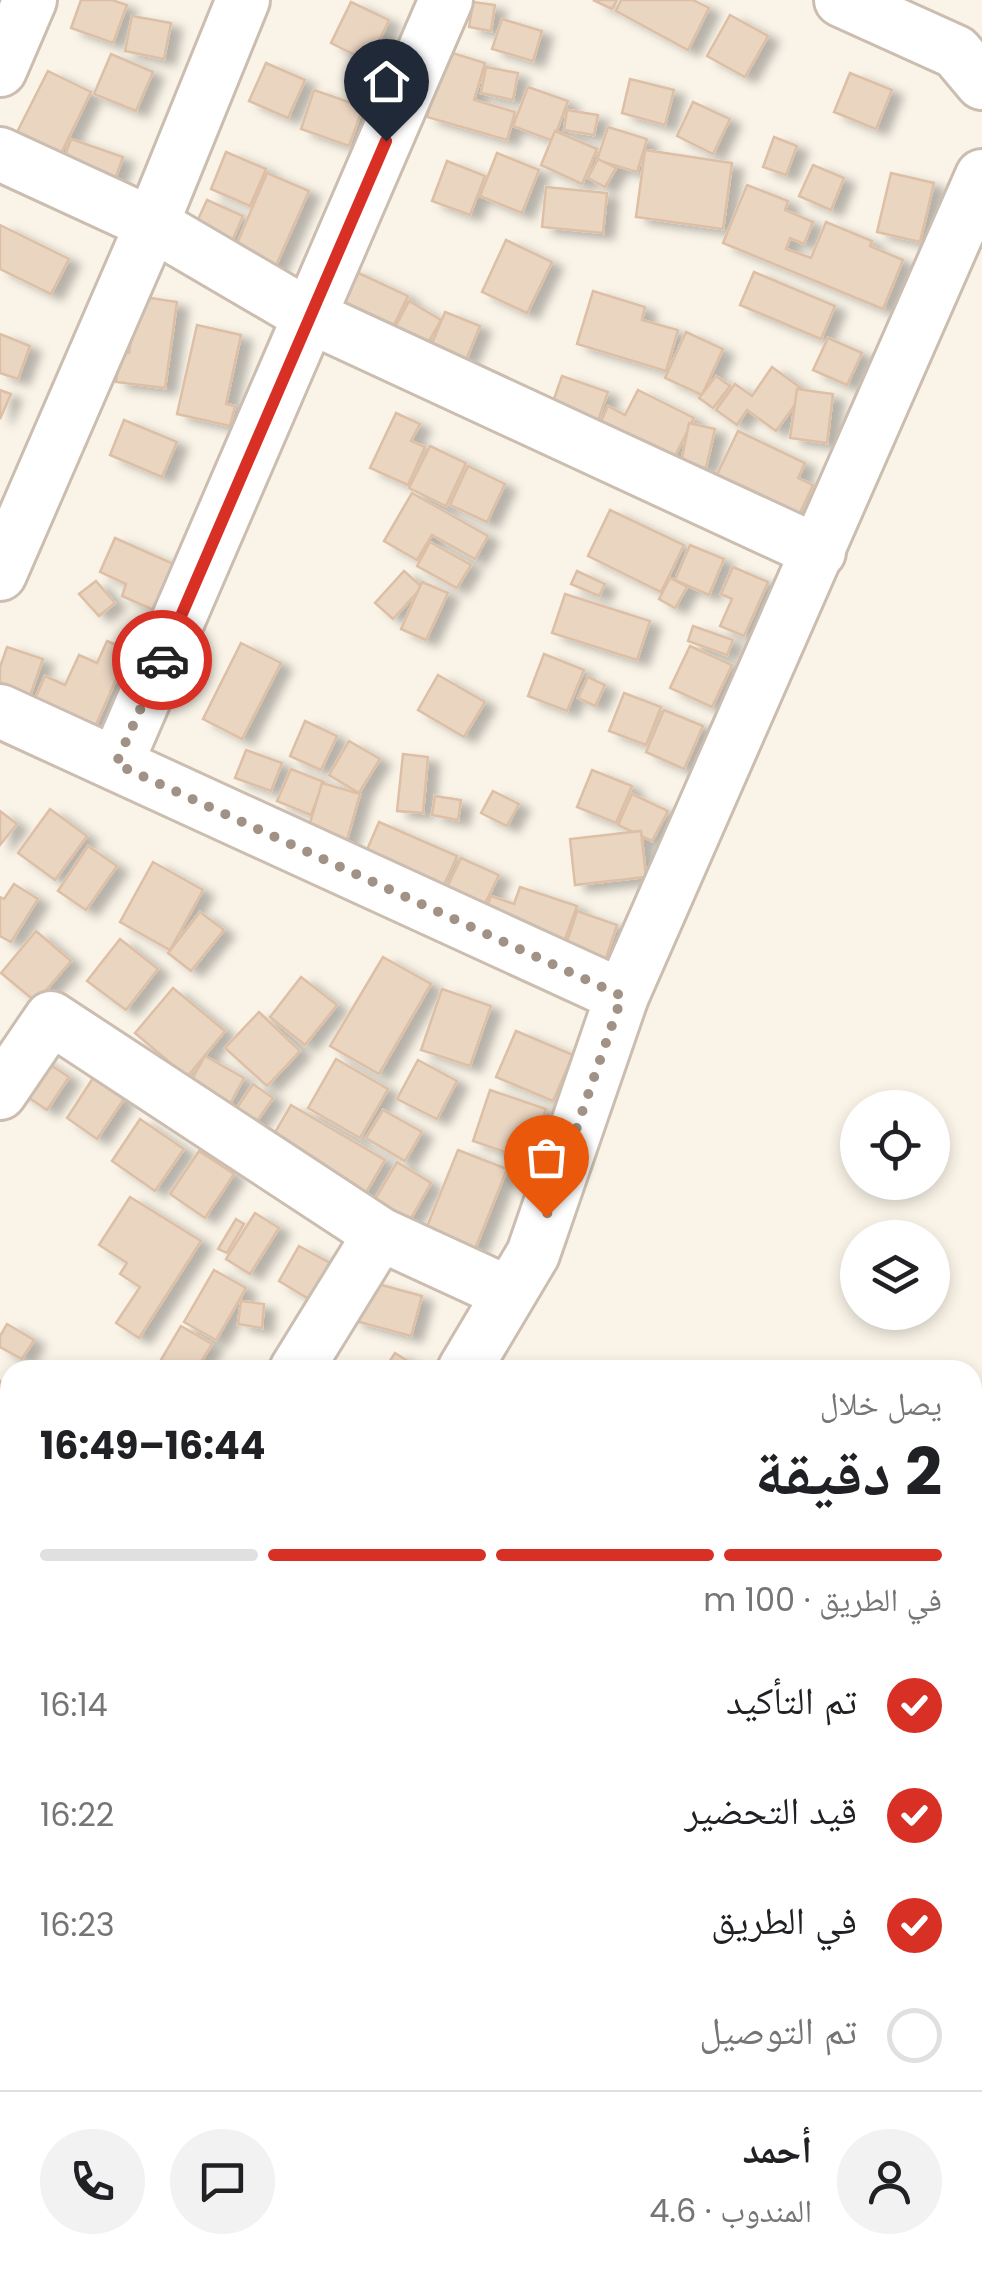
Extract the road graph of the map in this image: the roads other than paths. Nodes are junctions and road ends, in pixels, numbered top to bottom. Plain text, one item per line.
1 (30, 0) edge
2 (242, 0) edge
3 (446, 0) edge
4 (841, 0) edge
5 (0, 70) edge
6 (982, 83) edge
7 (0, 154) edge
8 (982, 176) edge
9 (152, 224) junction
10 (311, 316) junction
11 (819, 552) junction
12 (0, 574) edge
13 (0, 712) edge
14 (116, 764) junction
15 (622, 996) junction
16 (0, 1093) edge
17 (380, 1234) junction
18 (508, 1293) junction
19 (302, 1360) edge
20 (470, 1360) edge

1 - 5 street
2 - 9 street
3 - 10 street
4 - 6 street
7 - 9 street
8 - 11 street
9 - 10 street
9 - 12 street
10 - 11 street
10 - 14 street
11 - 15 street
13 - 14 street
14 - 15 street
15 - 18 street
16 - 17 street
17 - 18 street
17 - 19 street
18 - 20 street

